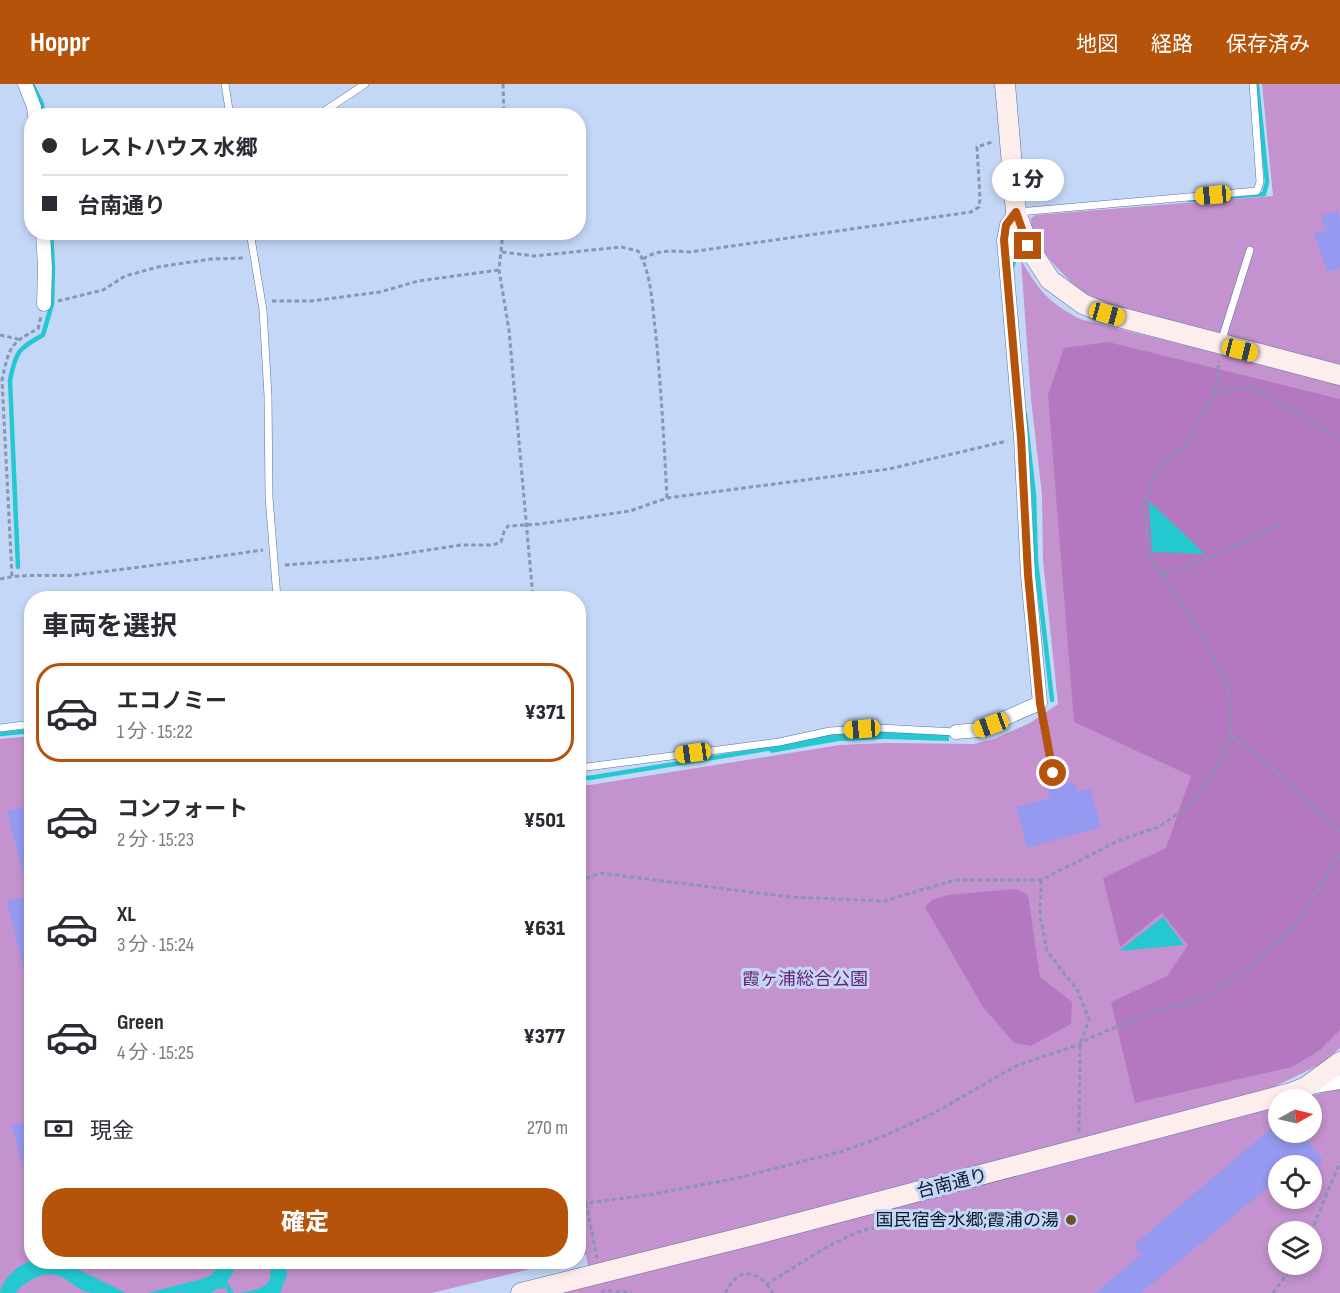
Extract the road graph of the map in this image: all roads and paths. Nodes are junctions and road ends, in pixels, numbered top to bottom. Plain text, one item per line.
1 (25, 84) edge
2 (225, 84) edge
3 (365, 84) edge
4 (503, 84) edge
5 (1005, 84) edge
6 (1252, 84) edge
7 (34, 108) edge
8 (229, 108) edge
9 (328, 108) edge
10 (504, 108) edge
11 (1009, 139) junction
12 (1016, 212) junction
13 (43, 240) edge
14 (251, 240) edge
15 (503, 240) edge
16 (1250, 250) dead end
17 (502, 252) junction
18 (254, 257) junction
19 (643, 259) junction
20 (500, 270) junction
21 (262, 301) junction
22 (44, 304) junction
23 (0, 335) edge
24 (18, 339) junction
25 (1221, 344) junction
26 (1340, 375) edge
27 (1215, 392) junction
28 (1021, 438) junction
29 (1340, 439) edge
30 (667, 498) junction
31 (528, 524) junction
32 (1282, 524) dead end
33 (272, 549) junction
34 (274, 566) junction
35 (1163, 574) junction
36 (12, 576) junction
37 (0, 579) edge
38 (276, 591) edge
39 (533, 591) edge
40 (1040, 703) junction
41 (24, 725) edge
42 (0, 728) edge
43 (956, 732) joint
44 (1231, 736) junction
45 (586, 767) edge
46 (1053, 773) dead end
47 (1340, 832) edge
48 (1340, 855) edge
49 (586, 878) edge
50 (1041, 879) junction
51 (1080, 1044) junction
52 (1340, 1062) edge
53 (1340, 1082) edge
54 (1306, 1087) junction
55 (1079, 1141) dead end
56 (1340, 1162) edge
57 (586, 1203) joint
58 (1316, 1221) edge
59 (887, 1225) dead end
60 (598, 1260) dead end
61 (1286, 1275) edge
62 (767, 1284) junction
63 (521, 1293) edge
64 (602, 1293) edge
65 (632, 1293) edge
66 (725, 1293) edge
67 (773, 1293) edge
68 (1273, 1293) edge

1 - 7 street
2 - 8 lane
3 - 9 lane
4 - 10 path
5 - 11 street
6 - 12 lane
11 - 12 street
11 - 19 path
12 - 25 street
12 - 28 street
13 - 22 street
14 - 18 lane
15 - 17 path
16 - 25 lane
17 - 19 path
17 - 20 path
18 - 21 lane
18 - 22 path
19 - 30 path
20 - 21 path
20 - 31 path
21 - 33 lane
22 - 24 path
23 - 24 path
24 - 36 path
25 - 26 street
25 - 27 path
27 - 29 path
27 - 35 path
28 - 30 path
28 - 40 street
30 - 31 path
31 - 34 path
31 - 39 path
32 - 35 path
33 - 34 lane
33 - 36 path
34 - 38 lane
35 - 44 path
36 - 37 path
40 - 43 street
40 - 46 lane
41 - 42 lane
43 - 45 lane
44 - 47 path
44 - 50 path
48 - 51 path
49 - 50 path
50 - 51 path
51 - 55 path
51 - 57 path
52 - 54 street, 台南通り
53 - 54 street
54 - 63 street, 台南通り
56 - 58 path
57 - 60 path
59 - 62 path
61 - 68 path
62 - 66 path
62 - 67 path
64 - 65 path

